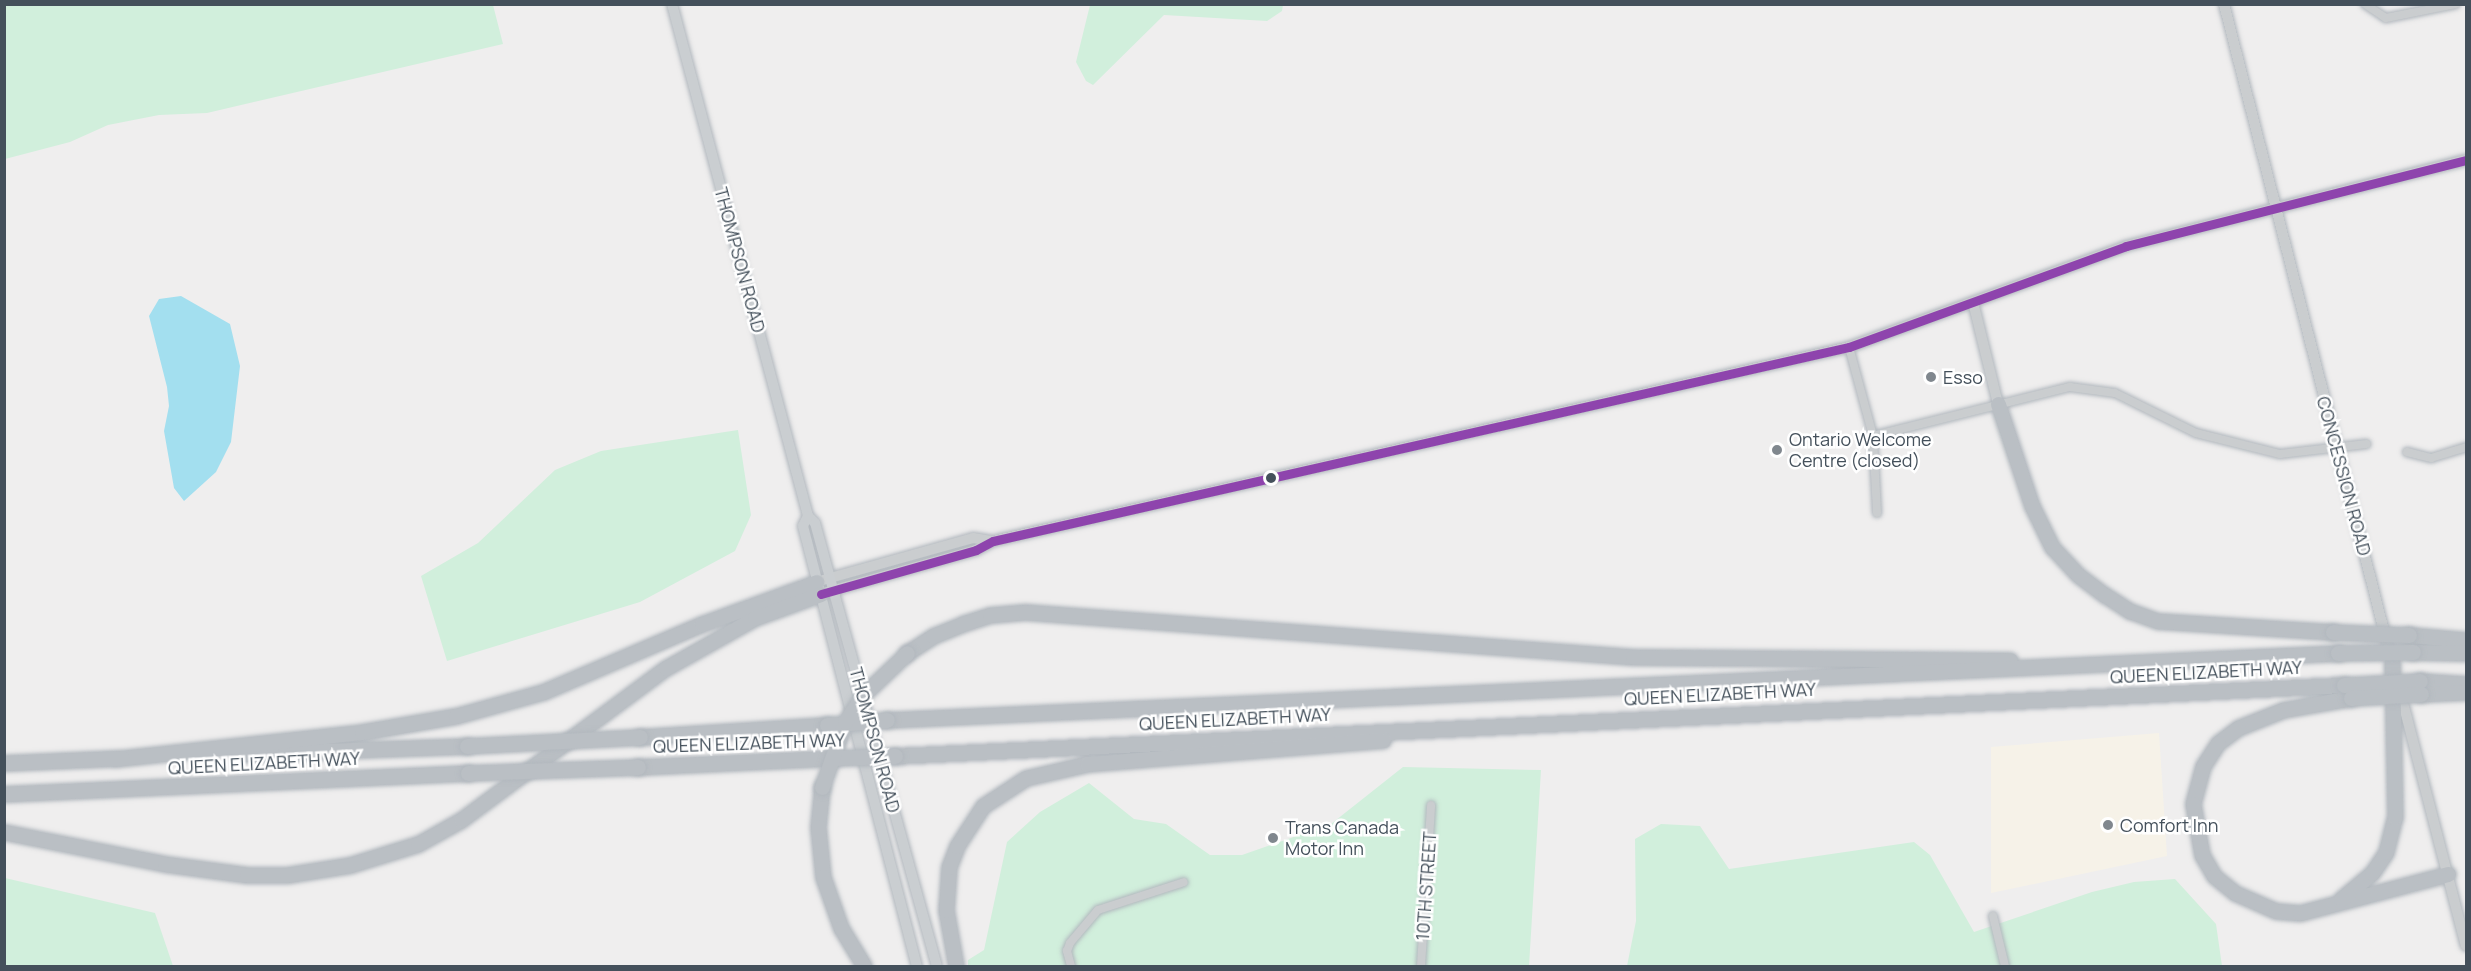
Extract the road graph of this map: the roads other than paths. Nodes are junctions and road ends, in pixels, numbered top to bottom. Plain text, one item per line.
1 (672, 4) edge
2 (2224, 4) edge
3 (2365, 4) edge
4 (2456, 4) edge
5 (2466, 160) edge
6 (2275, 209) junction
7 (1973, 302) junction
8 (1849, 347) junction
9 (1998, 404) junction
10 (1873, 436) junction
11 (2366, 444) dead end
12 (2466, 447) edge
13 (2337, 449) junction
14 (2407, 452) dead end
15 (1876, 513) dead end
16 (825, 586) junction
17 (2466, 640) edge
18 (2466, 653) edge
19 (2392, 662) junction
20 (2118, 664) junction
21 (2466, 684) edge
22 (2421, 688) junction
23 (2347, 692) junction
24 (2466, 692) edge
25 (1481, 725) junction
26 (114, 759) junction
27 (4, 763) edge
28 (4, 794) edge
29 (1431, 805) dead end
30 (4, 832) edge
31 (2448, 874) junction
32 (1184, 882) dead end
33 (2325, 907) junction
34 (1993, 916) dead end
35 (2466, 946) edge
36 (864, 966) edge
37 (917, 966) edge
38 (937, 966) edge
39 (956, 966) edge
40 (1071, 966) edge
41 (1421, 966) edge
42 (2006, 966) edge

1 - 16 main road, THOMPSON ROAD
2 - 6 street, CONCESSION ROAD
3 - 4 street
5 - 6 street
6 - 7 street
6 - 13 street, CONCESSION ROAD
7 - 8 street
7 - 9 street
8 - 10 street
8 - 16 street
9 - 10 street
9 - 13 street
9 - 17 highway, bridge
10 - 15 street
11 - 13 street
12 - 14 street
13 - 19 street, CONCESSION ROAD
16 - 26 highway
16 - 30 highway
16 - 37 main road, THOMPSON ROAD
16 - 38 main road, THOMPSON ROAD
18 - 20 highway, QUEEN ELIZABETH WAY, bridge
19 - 31 street, CONCESSION ROAD
19 - 33 highway
20 - 26 highway, QUEEN ELIZABETH WAY, bridge
20 - 36 highway, bridge
21 - 22 highway, QUEEN ELIZABETH WAY
22 - 23 highway, QUEEN ELIZABETH WAY, bridge
22 - 24 highway
23 - 25 highway, QUEEN ELIZABETH WAY
23 - 33 highway
25 - 28 highway, QUEEN ELIZABETH WAY, bridge
25 - 39 highway
26 - 27 highway, QUEEN ELIZABETH WAY
29 - 41 street, 10TH STREET
31 - 33 highway
31 - 35 street, CONCESSION ROAD
32 - 40 street
34 - 42 street

